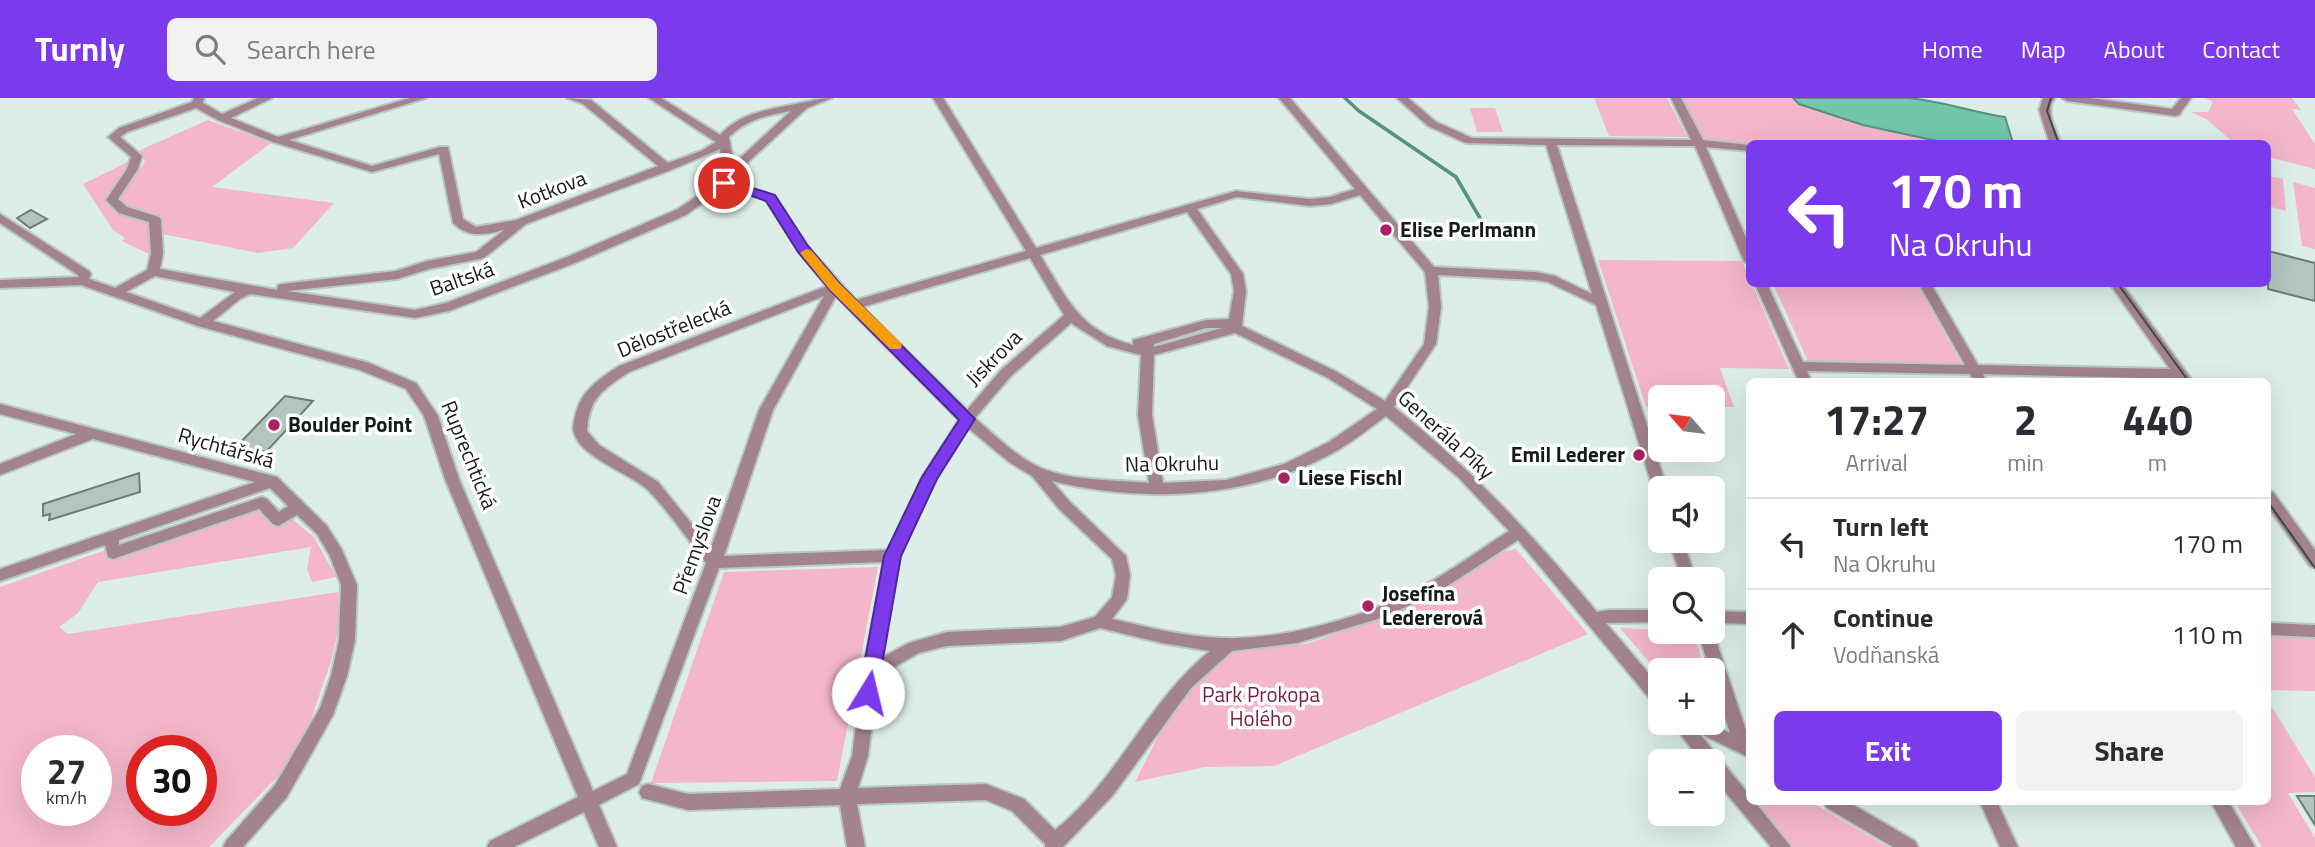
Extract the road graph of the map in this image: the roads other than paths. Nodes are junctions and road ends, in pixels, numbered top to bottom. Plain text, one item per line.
1 (267, 98) edge
2 (421, 98) edge
3 (572, 98) edge
4 (654, 98) edge
5 (827, 98) edge
6 (938, 98) edge
7 (1284, 98) edge
8 (1676, 98) edge
9 (2050, 98) edge
10 (2067, 98) edge
11 (2186, 98) edge
12 (1406, 99) edge
13 (198, 101) edge
14 (803, 106) junction
15 (222, 118) junction
16 (277, 140) junction
17 (2055, 140) edge
18 (724, 142) junction
19 (1551, 142) junction
20 (1698, 143) junction
21 (1746, 148) edge
22 (667, 169) junction
23 (724, 183) junction
24 (1363, 190) junction
25 (1189, 208) junction
26 (0, 218) edge
27 (522, 221) junction
28 (1032, 251) junction
29 (1746, 252) edge
30 (1430, 271) junction
31 (153, 272) junction
32 (82, 281) junction
33 (17, 282) junction
34 (0, 284) edge
35 (835, 287) junction
36 (1761, 287) edge
37 (1927, 287) edge
38 (2118, 287) edge
39 (249, 290) junction
40 (263, 290) junction
41 (117, 292) junction
42 (0, 296) edge
43 (1600, 302) junction
44 (854, 305) junction
45 (1071, 316) junction
46 (202, 323) junction
47 (1236, 326) junction
48 (1148, 347) junction
49 (1799, 366) junction
50 (1978, 376) edge
51 (1804, 378) edge
52 (2184, 378) edge
53 (1386, 408) junction
54 (0, 409) edge
55 (967, 419) junction
56 (93, 433) junction
57 (0, 470) edge
58 (1037, 472) junction
59 (1656, 476) edge
60 (272, 481) junction
61 (1157, 489) junction
62 (2271, 500) edge
63 (298, 507) junction
64 (1519, 532) junction
65 (111, 537) junction
66 (893, 556) junction
67 (714, 562) junction
68 (2315, 562) edge
69 (0, 575) edge
70 (1648, 616) edge
71 (1725, 617) edge
72 (1746, 618) edge
73 (1592, 620) junction
74 (1100, 622) junction
75 (2271, 629) edge
76 (2315, 631) edge
77 (1710, 644) edge
78 (1227, 646) junction
79 (871, 672) junction
80 (1648, 685) edge
81 (1690, 735) edge
82 (1718, 735) edge
83 (1746, 747) edge
84 (1701, 749) edge
85 (1746, 749) edge
86 (1725, 778) edge
87 (648, 792) dead end
88 (847, 795) junction
89 (589, 802) junction
90 (1746, 803) edge
91 (1747, 805) edge
92 (1838, 805) edge
93 (1990, 805) edge
94 (2222, 805) edge
95 (1054, 844) edge
96 (232, 847) edge
97 (496, 847) edge
98 (608, 847) edge
99 (856, 847) edge
100 (1782, 847) edge
101 (1909, 847) edge
102 (2009, 847) edge
103 (2246, 847) edge

1 - 15 street
2 - 16 street
3 - 22 street
4 - 18 street
5 - 14 street, Baltská
6 - 28 street
7 - 24 street
8 - 20 street
9 - 17 street
10 - 11 street
12 - 19 street
13 - 15 street
13 - 31 street
14 - 18 street, Kotkova
14 - 23 street, Baltská
15 - 16 street
16 - 27 street
18 - 22 street, Kotkova
18 - 23 street
19 - 20 street
19 - 43 street
20 - 21 street
20 - 29 street
22 - 27 street, Kotkova
23 - 35 street, Na Okruhu
23 - 40 street, Baltská
24 - 25 street
24 - 30 street
25 - 28 street
25 - 47 street
26 - 32 street
27 - 40 street, Kotkova
28 - 44 street
28 - 45 street
30 - 43 street
30 - 53 street, Na Okruhu
31 - 39 street, Baltská
31 - 41 street
32 - 33 street
32 - 41 street, Ruprechtická
33 - 34 street
33 - 42 street
35 - 44 street, Na Okruhu
35 - 67 street, Přemyslova
35 - 67 street, Dělostřelecká
36 - 49 street
37 - 50 street
38 - 52 street
39 - 40 street, Baltská
39 - 46 street
41 - 46 street, Ruprechtická
43 - 59 street
44 - 55 street, Na Okruhu
45 - 48 street
45 - 55 street, Jiskrova
46 - 89 street, Ruprechtická
47 - 48 street
47 - 53 street, Generála Píky
48 - 61 street
49 - 50 street
49 - 51 street
50 - 52 street
53 - 61 street, Na Okruhu
53 - 64 street, Generála Píky
54 - 56 street, Rychtářská
55 - 58 street, Na Okruhu
55 - 66 street, Jiskrova
56 - 57 street
56 - 60 street, Rychtářská
58 - 61 street, Na Okruhu
58 - 74 street
60 - 63 street, Rychtářská
60 - 65 street
62 - 68 street
63 - 65 street
63 - 96 street, Rychtářská
64 - 73 street, Generála Píky
64 - 78 street
65 - 69 street
66 - 67 street
66 - 79 street, Jiskrova
67 - 89 street, Přemyslova
70 - 73 street
71 - 72 street
73 - 80 street, Generála Píky
74 - 78 street
74 - 79 street
75 - 76 street
77 - 83 street
78 - 95 street
79 - 88 street, Jiskrova
81 - 84 street
82 - 85 street
86 - 90 street
87 - 88 street
88 - 95 street
88 - 99 street
89 - 97 street, Přemyslova
89 - 98 street, Ruprechtická
91 - 100 street
92 - 101 street
93 - 102 street
94 - 103 street

